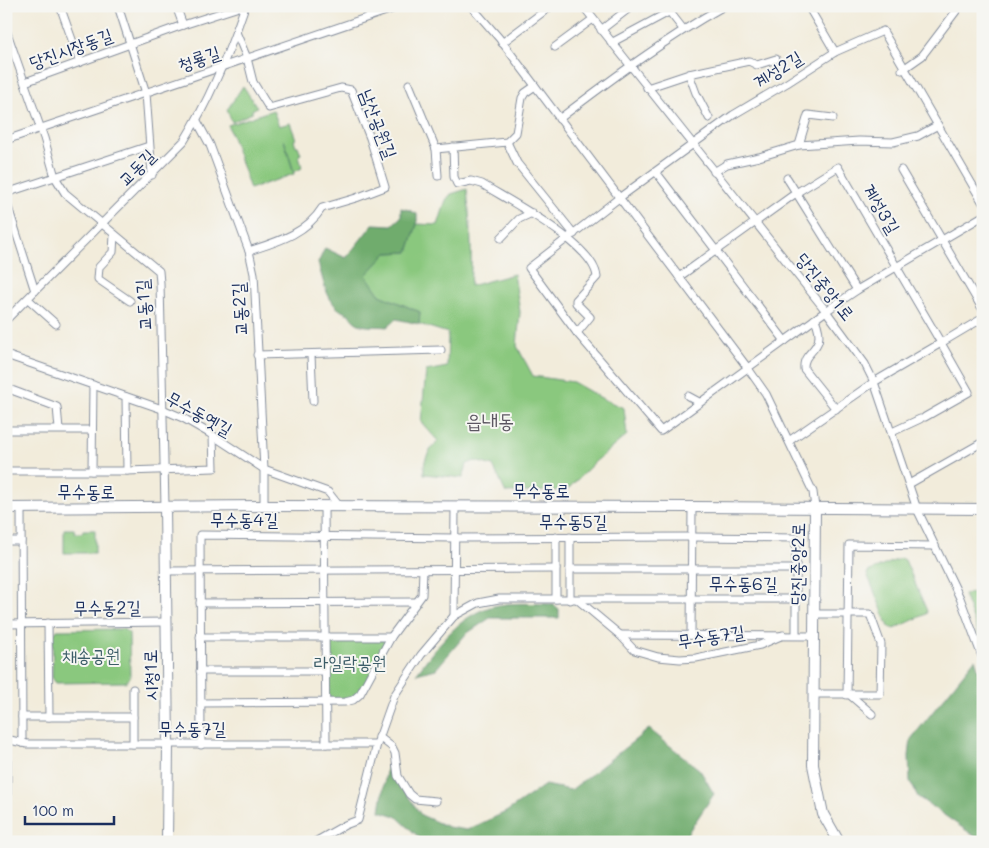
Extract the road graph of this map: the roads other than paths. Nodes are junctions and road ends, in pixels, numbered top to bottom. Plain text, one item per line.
1 (60, 6) edge
2 (118, 6) edge
3 (176, 6) edge
4 (243, 6) edge
5 (401, 6) edge
6 (471, 6) edge
7 (551, 6) edge
8 (583, 6) edge
9 (632, 6) edge
10 (680, 6) edge
11 (724, 6) edge
12 (808, 6) edge
13 (960, 6) edge
14 (231, 8) edge
15 (667, 9) edge
16 (593, 19) junction
17 (182, 25) junction
18 (683, 29) junction
19 (6, 30) edge
20 (601, 30) junction
21 (236, 32) junction
22 (131, 43) junction
23 (502, 43) junction
24 (611, 43) junction
25 (555, 47) dead end
26 (835, 52) junction
27 (247, 58) junction
28 (776, 59) dead end
29 (80, 62) junction
30 (629, 66) junction
31 (222, 67) junction
32 (904, 69) junction
33 (689, 74) junction
34 (25, 82) junction
35 (409, 84) dead end
36 (535, 86) junction
37 (647, 88) junction
38 (146, 93) junction
39 (709, 118) dead end
40 (832, 118) dead end
41 (560, 119) junction
42 (197, 121) junction
43 (938, 125) junction
44 (41, 129) junction
45 (6, 140) edge
46 (506, 142) junction
47 (694, 145) junction
48 (799, 145) junction
49 (149, 146) junction
50 (453, 147) junction
51 (436, 148) junction
52 (901, 170) dead end
53 (656, 172) junction
54 (714, 172) junction
55 (152, 175) junction
56 (438, 176) dead end
57 (55, 178) junction
58 (787, 178) dead end
59 (6, 193) edge
60 (796, 193) junction
61 (619, 198) junction
62 (6, 201) edge
63 (983, 203) edge
64 (532, 213) junction
65 (983, 216) edge
66 (755, 223) junction
67 (102, 224) junction
68 (114, 235) junction
69 (571, 236) junction
70 (501, 238) dead end
71 (941, 240) junction
72 (249, 250) junction
73 (715, 251) junction
74 (898, 266) junction
75 (679, 277) junction
76 (858, 290) junction
77 (35, 291) junction
78 (28, 298) junction
79 (130, 301) dead end
80 (983, 310) edge
81 (826, 311) junction
82 (983, 318) edge
83 (815, 319) junction
84 (6, 320) edge
85 (56, 324) dead end
86 (577, 333) junction
87 (784, 341) junction
88 (941, 342) junction
89 (441, 350) dead end
90 (6, 355) edge
91 (311, 355) junction
92 (257, 356) junction
93 (747, 367) junction
94 (874, 382) junction
95 (93, 385) junction
96 (6, 388) edge
97 (688, 396) dead end
98 (126, 397) junction
99 (313, 401) dead end
100 (699, 402) junction
101 (162, 409) junction
102 (836, 409) junction
103 (59, 429) junction
104 (6, 430) edge
105 (92, 430) junction
106 (892, 432) junction
107 (214, 436) junction
108 (789, 441) junction
109 (983, 442) edge
110 (264, 469) junction
111 (164, 470) junction
112 (92, 471) junction
113 (127, 471) junction
114 (6, 472) edge
115 (909, 484) junction
116 (264, 506) junction
117 (340, 506) junction
118 (165, 507) junction
119 (324, 507) junction
120 (455, 507) junction
121 (692, 507) junction
122 (6, 508) edge
123 (21, 508) junction
124 (815, 508) junction
125 (981, 508) edge
126 (917, 509) junction
127 (323, 536) junction
128 (692, 536) junction
129 (556, 537) junction
130 (570, 537) junction
131 (454, 538) junction
132 (6, 541) edge
133 (21, 541) junction
134 (934, 546) junction
135 (691, 568) junction
136 (324, 569) junction
137 (556, 569) junction
138 (570, 569) junction
139 (796, 569) junction
140 (423, 570) junction
141 (454, 570) junction
142 (166, 571) junction
143 (200, 571) junction
144 (691, 598) junction
145 (556, 599) junction
146 (795, 599) junction
147 (574, 600) junction
148 (416, 602) junction
149 (200, 603) junction
150 (324, 603) junction
151 (814, 614) junction
152 (848, 614) junction
153 (454, 616) junction
154 (166, 622) junction
155 (48, 623) junction
156 (6, 624) edge
157 (21, 624) junction
158 (690, 634) junction
159 (620, 635) junction
160 (783, 635) junction
161 (796, 635) junction
162 (813, 636) junction
163 (200, 637) junction
164 (324, 637) junction
165 (391, 637) junction
166 (983, 659) edge
167 (200, 671) junction
168 (325, 671) junction
169 (133, 688) dead end
170 (813, 694) junction
171 (848, 695) junction
172 (326, 702) junction
173 (201, 703) junction
174 (872, 714) dead end
175 (133, 716) junction
176 (22, 717) junction
177 (49, 717) junction
178 (7, 739) edge
179 (378, 740) junction
180 (22, 743) junction
181 (133, 744) junction
182 (326, 744) junction
183 (168, 745) junction
184 (201, 745) junction
185 (436, 801) dead end
186 (167, 841) edge
187 (7, 842) edge
188 (178, 842) edge
189 (315, 842) edge
190 (838, 842) edge

1 - 29 street
2 - 22 street
3 - 17 street
4 - 14 street, 당진시장동길
4 - 21 street, 교동길
5 - 27 street, 청룡길
6 - 23 street, 당진중앙2로
7 - 23 street
8 - 16 street, 당진중앙1로
9 - 20 street
10 - 15 street
11 - 18 street
12 - 26 street
13 - 32 street
14 - 17 street, 당진시장동길
15 - 18 street
15 - 24 street
16 - 20 street, 당진중앙1로
16 - 25 street
17 - 22 street, 당진시장동길
18 - 30 street
19 - 34 street
20 - 24 street, 당진중앙1로
21 - 27 street
21 - 31 street, 교동길
22 - 29 street, 당진시장동길
22 - 38 street
23 - 36 street, 당진중앙2로
24 - 30 street, 당진중앙1로
26 - 32 street, 계성2길
26 - 47 street, 계성2길
27 - 31 street, 청룡길
27 - 72 street, 남산공원길
28 - 33 street
29 - 34 street, 당진시장동길
30 - 37 street, 당진중앙1로
30 - 41 street
31 - 38 street, 청룡길
31 - 42 street, 교동길
32 - 43 street
33 - 37 street
33 - 39 street
34 - 44 street
35 - 51 street
36 - 41 street, 당진중앙2로
36 - 46 street
37 - 47 street, 당진중앙1로
38 - 44 street, 청룡길
38 - 49 street
40 - 48 street
41 - 61 street, 당진중앙2로
42 - 55 street, 교동길
42 - 72 street, 교동2길
43 - 48 street
43 - 63 street
44 - 45 street, 청룡길
44 - 57 street
46 - 50 street
46 - 69 street
47 - 53 street
47 - 54 street, 당진중앙1로
48 - 54 street
49 - 55 street
49 - 57 street
50 - 51 street
50 - 64 street
51 - 56 street
52 - 71 street, 계성3길
53 - 61 street
53 - 73 street
54 - 66 street, 당진중앙1로
55 - 67 street, 교동길
57 - 59 street
57 - 67 street, 교동1길
58 - 60 street
60 - 66 street
60 - 74 street, 계성3길
60 - 76 street
61 - 69 street
61 - 75 street, 당진중앙2로
62 - 77 street
64 - 69 street
64 - 70 street
65 - 71 street
66 - 73 street
66 - 81 street, 당진중앙1로
67 - 68 street, 교동1길
67 - 77 street, 교동길
68 - 79 street
68 - 101 street, 교동1길
69 - 86 street
69 - 86 street
71 - 74 street
71 - 80 street, 계성3길
72 - 92 street, 교동2길
73 - 75 street
73 - 87 street
74 - 76 street
74 - 88 street, 계성3길
75 - 93 street, 당진중앙2로
76 - 81 street
77 - 78 street, 교동길
78 - 84 street, 교동길
78 - 85 street
81 - 83 street
81 - 94 street, 당진중앙1로
82 - 88 street
83 - 87 street
83 - 102 street
86 - 100 street
87 - 93 street
88 - 94 street
88 - 106 street, 계성3길
89 - 91 street
90 - 95 street, 무수동옛길
91 - 92 street
91 - 99 street
92 - 110 street, 교동2길
93 - 100 street
93 - 108 street, 당진중앙2로
94 - 102 street
94 - 106 street, 당진중앙1로
95 - 98 street, 무수동옛길
95 - 105 street
96 - 103 street
97 - 100 street
98 - 101 street, 무수동옛길
98 - 113 street
101 - 107 street, 무수동옛길
101 - 111 street
102 - 108 street
103 - 104 street
103 - 105 street
105 - 112 street
106 - 115 street, 당진중앙1로
107 - 110 street, 무수동옛길
107 - 111 street
108 - 124 street, 당진중앙2로
109 - 115 street
110 - 116 street, 교동2길
110 - 117 street, 무수동옛길
111 - 113 street
111 - 118 street
112 - 113 street
112 - 114 street
115 - 126 street, 당진중앙1로
116 - 118 street, 무수동로
116 - 119 street, 무수동로
117 - 119 street, 무수동로
117 - 120 street, 무수동로
118 - 123 street, 무수동로
118 - 142 street, 시청1로
119 - 127 street
120 - 121 street, 무수동로
120 - 131 street
121 - 124 street, 무수동로
121 - 128 street, 무수동6길
122 - 123 street, 무수동로
123 - 133 street
124 - 126 street, 무수동로
124 - 151 street, 당진중앙2로
125 - 126 street, 무수동로
126 - 134 street, 당진중앙1로
127 - 131 street, 무수동4길
127 - 136 street
127 - 143 street, 무수동4길
128 - 130 street, 무수동5길
128 - 135 street, 무수동6길
128 - 139 street, 무수동6길
129 - 130 street, 무수동5길
129 - 131 street, 무수동5길
129 - 137 street
130 - 138 street
131 - 141 street
132 - 133 street
133 - 157 street
134 - 152 street
134 - 166 street, 당진중앙1로
135 - 138 street
135 - 139 street, 무수동6길
135 - 144 street, 무수동6길
136 - 140 street
136 - 143 street
136 - 150 street
137 - 141 street
137 - 145 street
138 - 147 street
139 - 146 street, 무수동6길
140 - 141 street
140 - 148 street
141 - 153 street
142 - 143 street
142 - 154 street, 시청1로
143 - 149 street, 무수동4길
144 - 146 street, 무수동6길
144 - 147 street
144 - 158 street, 무수동6길
145 - 147 street
145 - 153 street
146 - 161 street, 무수동6길
147 - 159 street, 무수동7길
148 - 150 street
148 - 165 street
149 - 150 street
149 - 163 street, 무수동4길
150 - 164 street
151 - 152 street
151 - 162 street, 당진중앙2로
152 - 171 street
152 - 171 street
153 - 179 street
154 - 155 street, 무수동2길
154 - 183 street, 시청1로
155 - 157 street, 무수동2길
155 - 177 street, 무수동2길
156 - 157 street, 무수동2길
157 - 176 street
158 - 159 street, 무수동7길
158 - 160 street, 무수동7길
159 - 160 street, 무수동7길
160 - 161 street, 무수동7길
161 - 162 street, 무수동7길
162 - 170 street, 당진중앙2로
163 - 164 street
163 - 167 street, 무수동4길
164 - 165 street
164 - 168 street
165 - 172 street
167 - 168 street
167 - 173 street, 무수동4길
168 - 172 street
169 - 175 street
170 - 171 street
170 - 190 street, 당진중앙2로
171 - 174 street
172 - 173 street
172 - 182 street
173 - 184 street, 무수동4길
175 - 177 street
175 - 181 street
176 - 177 street
176 - 180 street
178 - 180 street, 무수동7길
178 - 187 street, 무수동7길
179 - 182 street, 무수동7길
179 - 185 street
179 - 189 street
180 - 181 street, 무수동7길
181 - 183 street, 무수동7길
182 - 184 street, 무수동7길
183 - 184 street, 무수동7길
183 - 186 street, 시청1로
186 - 188 street, 시청1로

